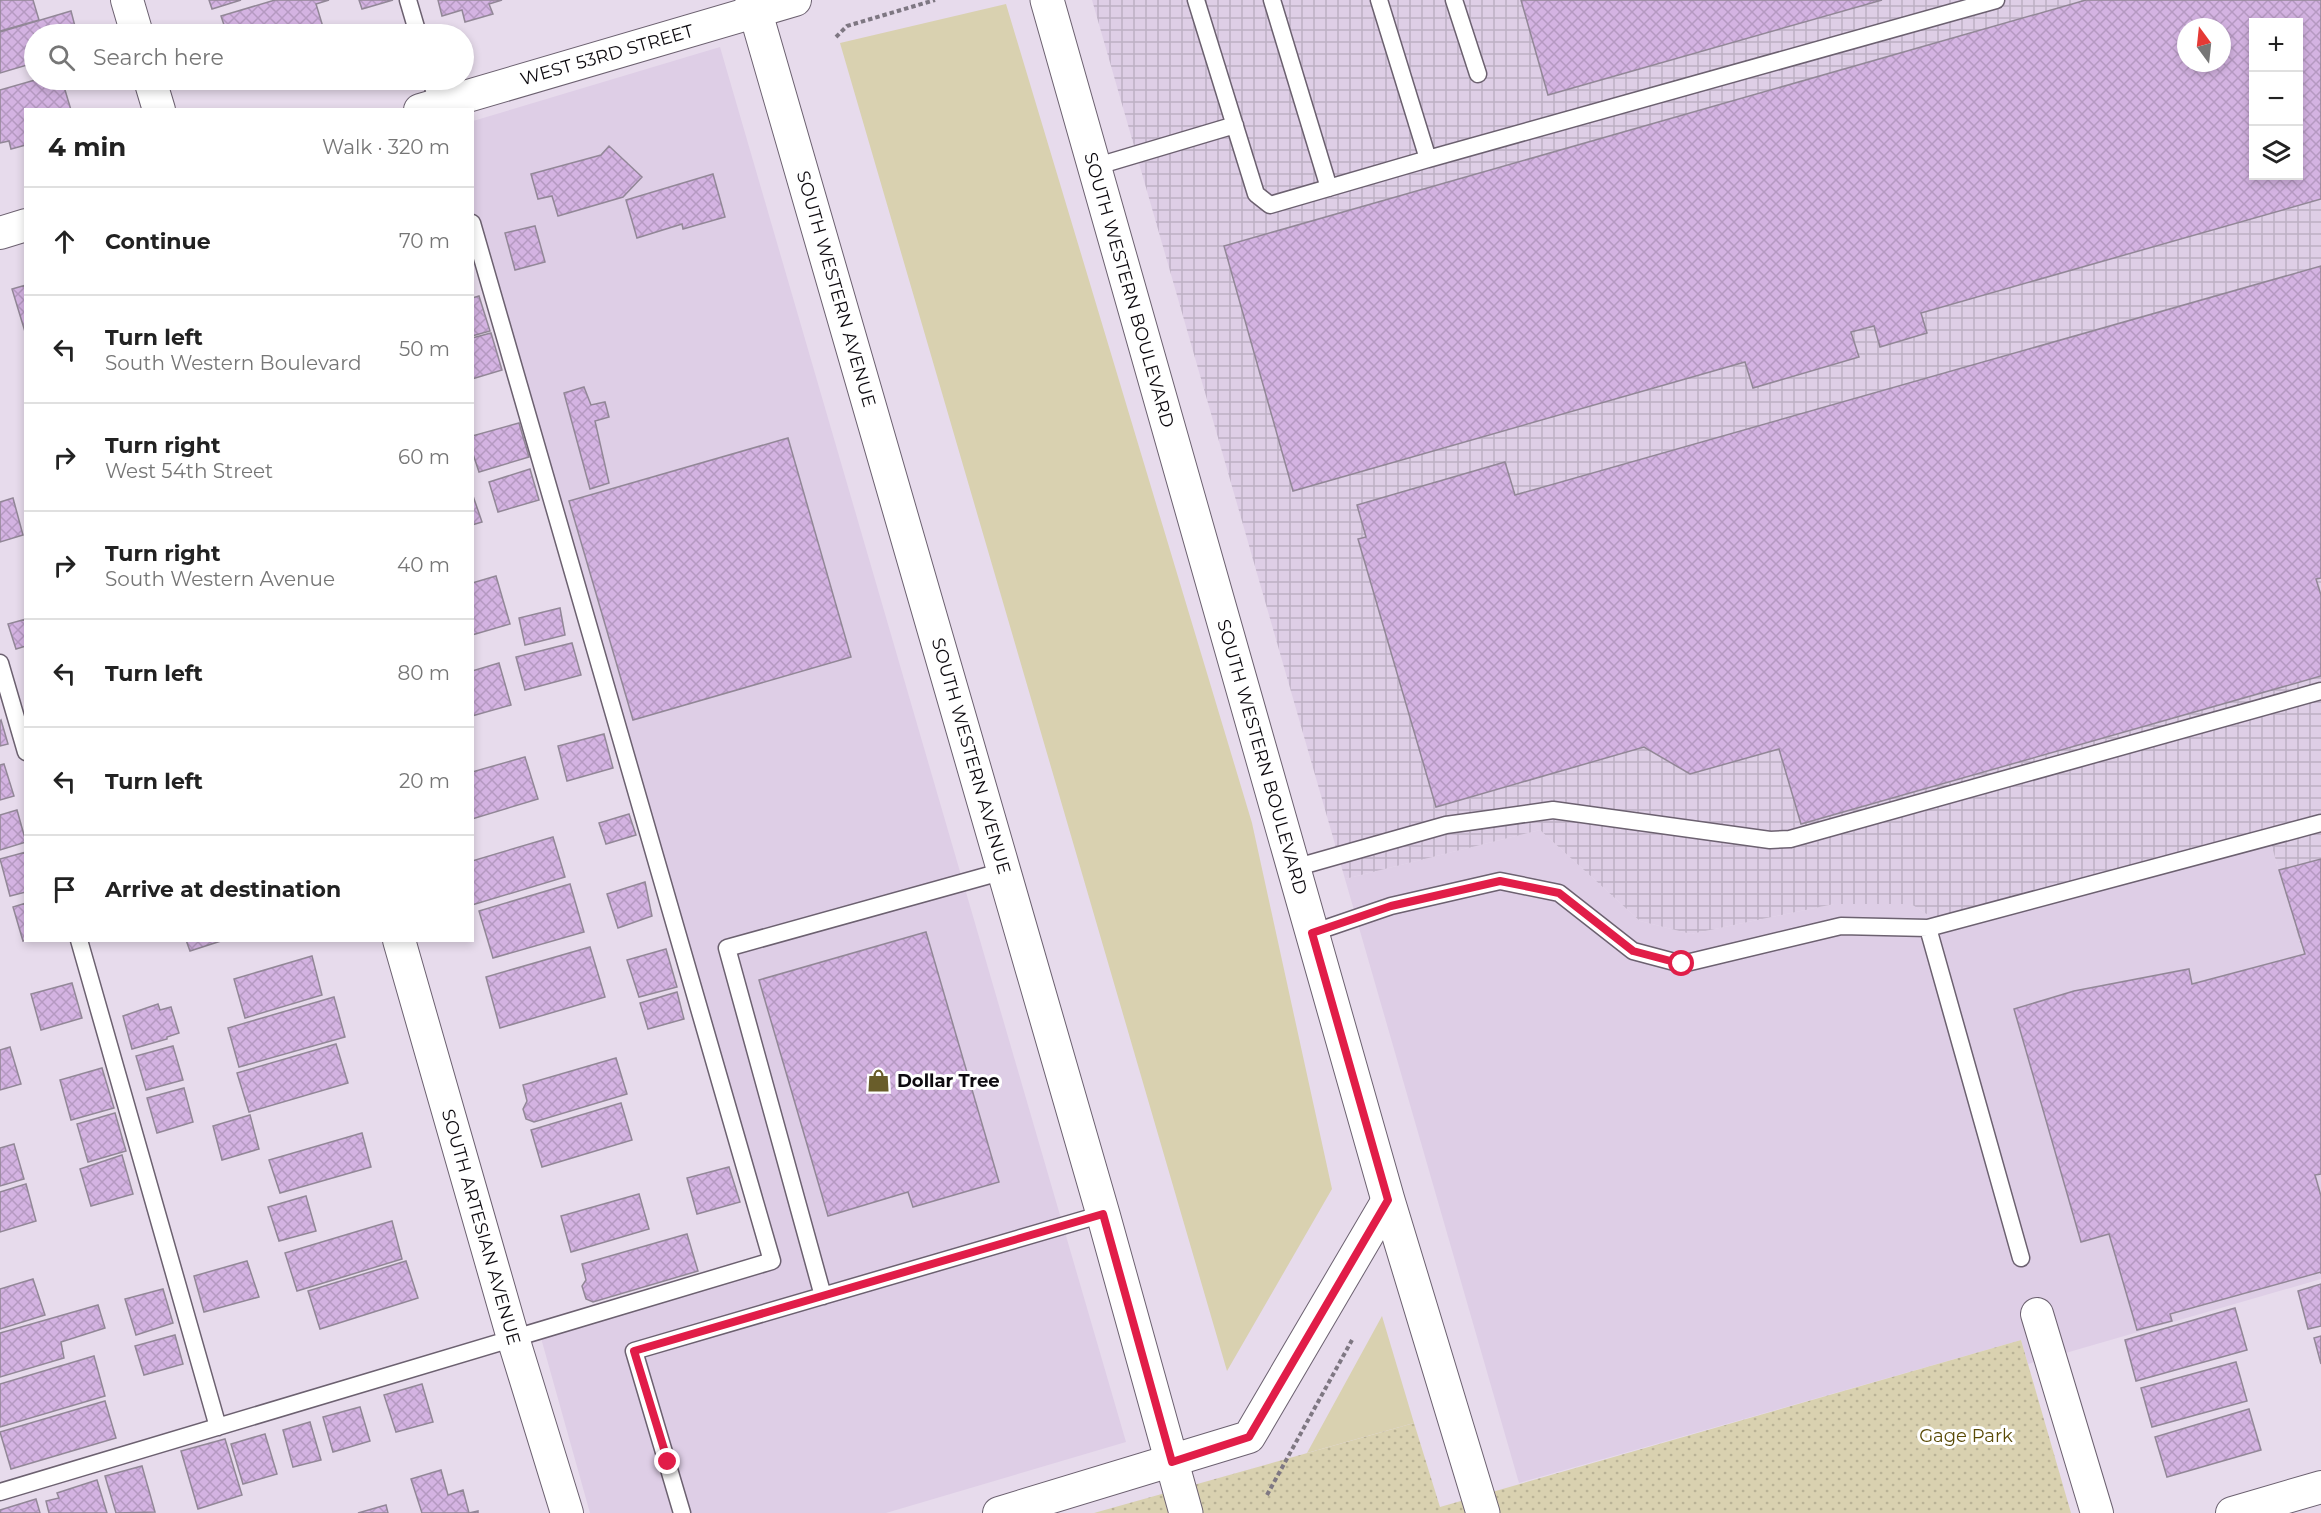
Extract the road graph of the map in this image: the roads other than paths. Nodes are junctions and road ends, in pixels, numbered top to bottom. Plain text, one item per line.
1 (127, 0) edge
2 (408, 0) edge
3 (795, 0) edge
4 (1047, 0) edge
5 (1196, 0) edge
6 (1272, 0) edge
7 (1379, 0) edge
8 (1454, 0) edge
9 (1996, 0) edge
10 (754, 6) edge
11 (134, 24) edge
12 (415, 24) edge
13 (1478, 74) dead end
14 (474, 89) edge
15 (153, 90) edge
16 (469, 90) edge
17 (432, 101) edge
18 (158, 108) edge
19 (1235, 126) junction
20 (1428, 159) junction
21 (1094, 166) junction
22 (1329, 188) junction
23 (24, 226) edge
24 (474, 230) edge
25 (0, 232) edge
26 (0, 663) edge
27 (2321, 692) edge
28 (24, 745) edge
29 (2321, 823) edge
30 (1294, 868) junction
31 (1004, 871) junction
32 (1928, 928) junction
33 (1312, 933) junction
34 (80, 942) edge
35 (400, 942) edge
36 (1388, 1200) junction
37 (1103, 1214) junction
38 (2021, 1258) dead end
39 (823, 1296) junction
40 (2037, 1314) dead end
41 (513, 1338) junction
42 (218, 1427) junction
43 (1172, 1462) junction
44 (2321, 1487) edge
45 (0, 1492) edge
46 (567, 1513) edge
47 (682, 1513) edge
48 (999, 1513) edge
49 (1186, 1513) edge
50 (1483, 1513) edge
51 (2097, 1513) edge
52 (2232, 1513) edge

1 - 11 street
2 - 12 lane
3 - 10 street, WEST 53RD STREET
4 - 21 street, SOUTH WESTERN BOULEVARD
5 - 19 lane
6 - 22 lane
7 - 20 lane
8 - 13 lane
9 - 20 lane
10 - 14 street, WEST 53RD STREET
10 - 31 street, SOUTH WESTERN AVENUE
15 - 18 street
16 - 17 street, WEST 53RD STREET
19 - 21 lane
19 - 22 lane
20 - 22 lane
21 - 30 street, SOUTH WESTERN BOULEVARD
23 - 25 street
24 - 41 lane
26 - 28 lane
27 - 30 lane
29 - 32 lane
30 - 33 street, SOUTH WESTERN BOULEVARD
31 - 37 street, SOUTH WESTERN AVENUE
31 - 39 lane
32 - 33 lane
32 - 38 lane
33 - 36 street, SOUTH WESTERN BOULEVARD
34 - 42 lane
35 - 41 street, SOUTH ARTESIAN AVENUE
36 - 43 street
36 - 50 street, SOUTH WESTERN BOULEVARD
37 - 39 lane
37 - 43 street, SOUTH WESTERN AVENUE
39 - 47 lane
40 - 51 street
41 - 42 lane
41 - 46 street, SOUTH ARTESIAN AVENUE
42 - 45 lane
43 - 48 street
43 - 49 street, SOUTH WESTERN AVENUE
44 - 52 street

